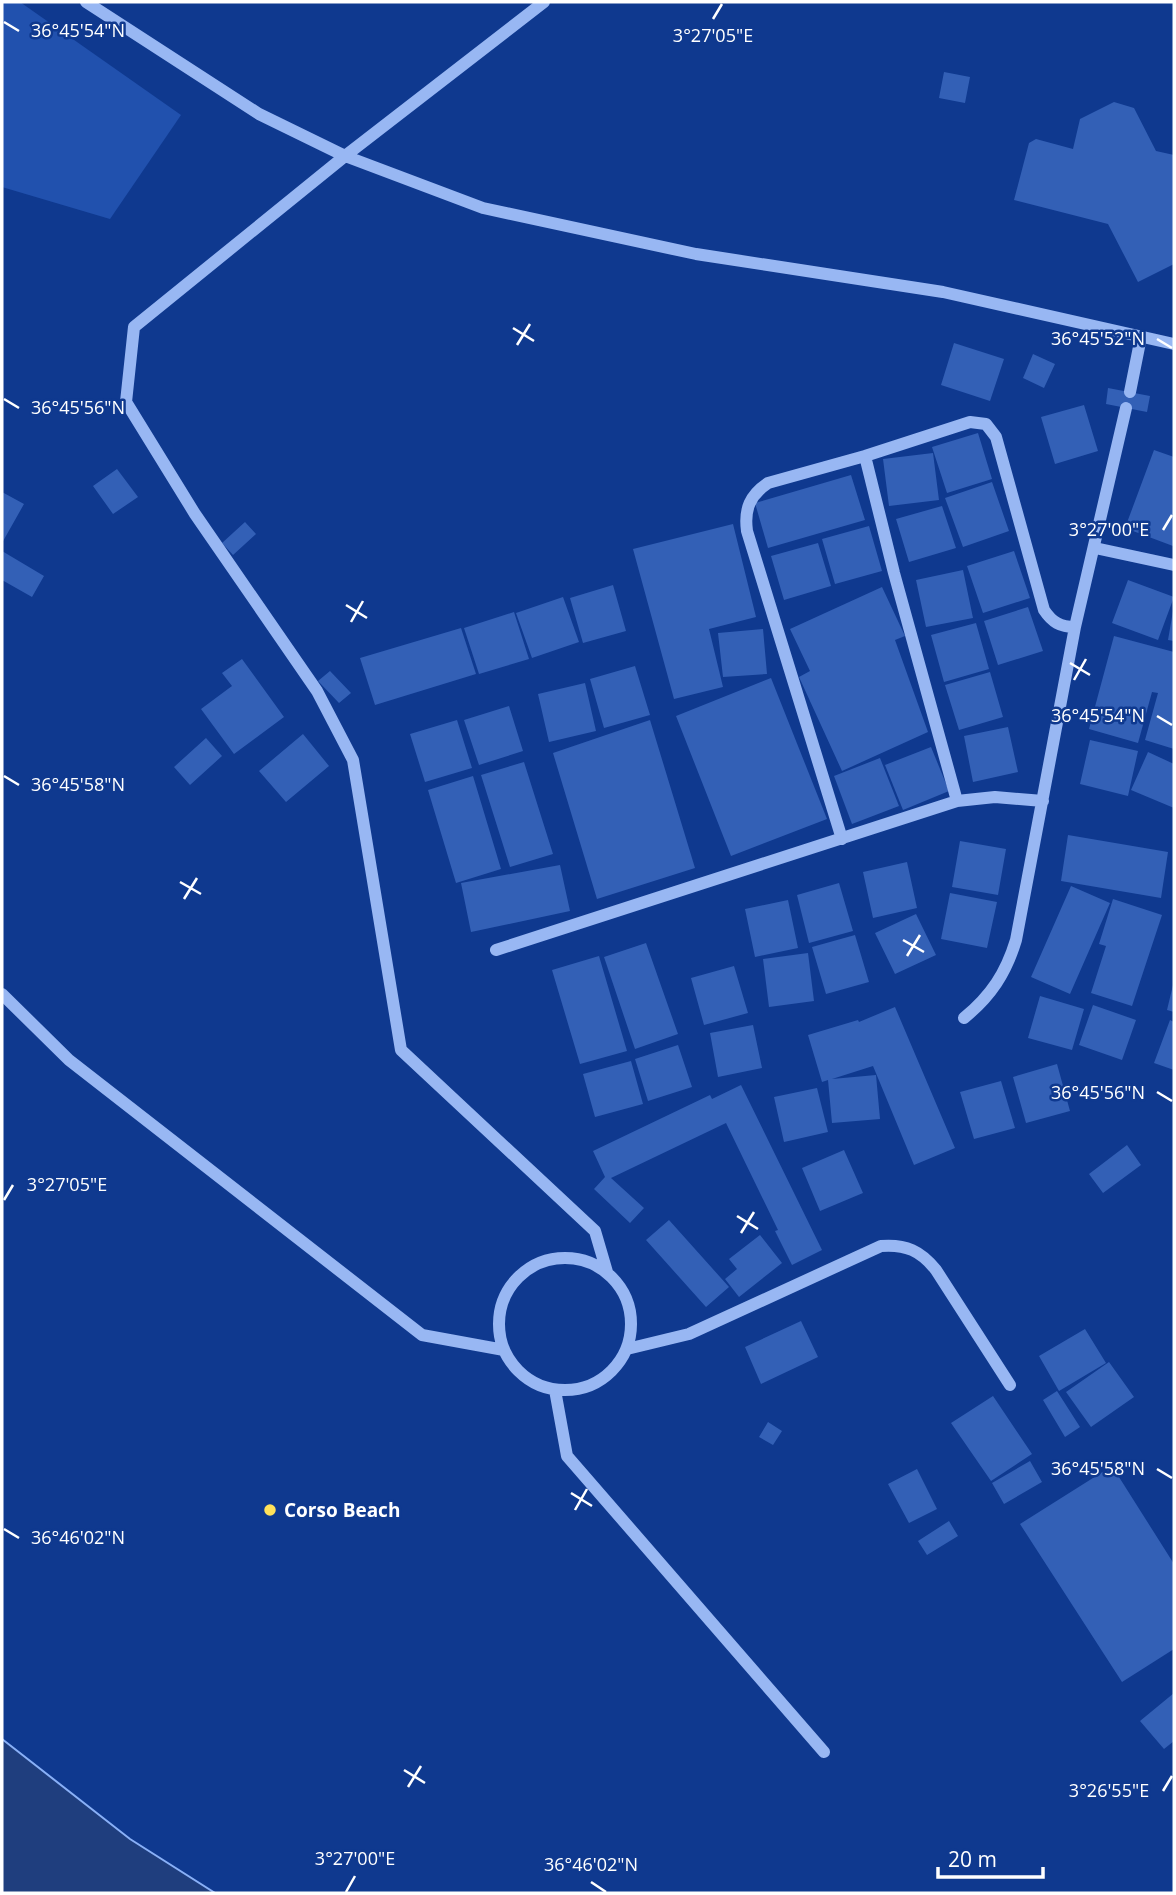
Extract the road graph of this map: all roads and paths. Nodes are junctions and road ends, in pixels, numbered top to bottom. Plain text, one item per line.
1 (86, 2) edge
2 (544, 2) edge
3 (345, 156) junction
4 (1141, 337) junction
5 (1174, 344) edge
6 (1130, 392) dead end
7 (1126, 408) dead end
8 (865, 456) junction
9 (1095, 548) junction
10 (1174, 565) edge
11 (1075, 627) junction
12 (1042, 800) junction
13 (957, 801) junction
14 (842, 839) junction
15 (496, 950) dead end
16 (2, 994) edge
17 (964, 1018) dead end
18 (607, 1272) junction
19 (627, 1349) junction
20 (504, 1350) junction
21 (1010, 1385) dead end
22 (555, 1390) junction
23 (824, 1752) dead end

1 - 3 street
2 - 3 street
3 - 4 street
3 - 18 street
4 - 5 street
4 - 6 street
7 - 9 street
8 - 11 street
8 - 13 street
8 - 14 street
9 - 10 street
9 - 11 street
11 - 12 street
12 - 13 street
12 - 17 street
13 - 14 street
14 - 15 street
16 - 20 street
18 - 19 street
18 - 20 street
19 - 21 street
19 - 22 street
20 - 22 street
22 - 23 street

